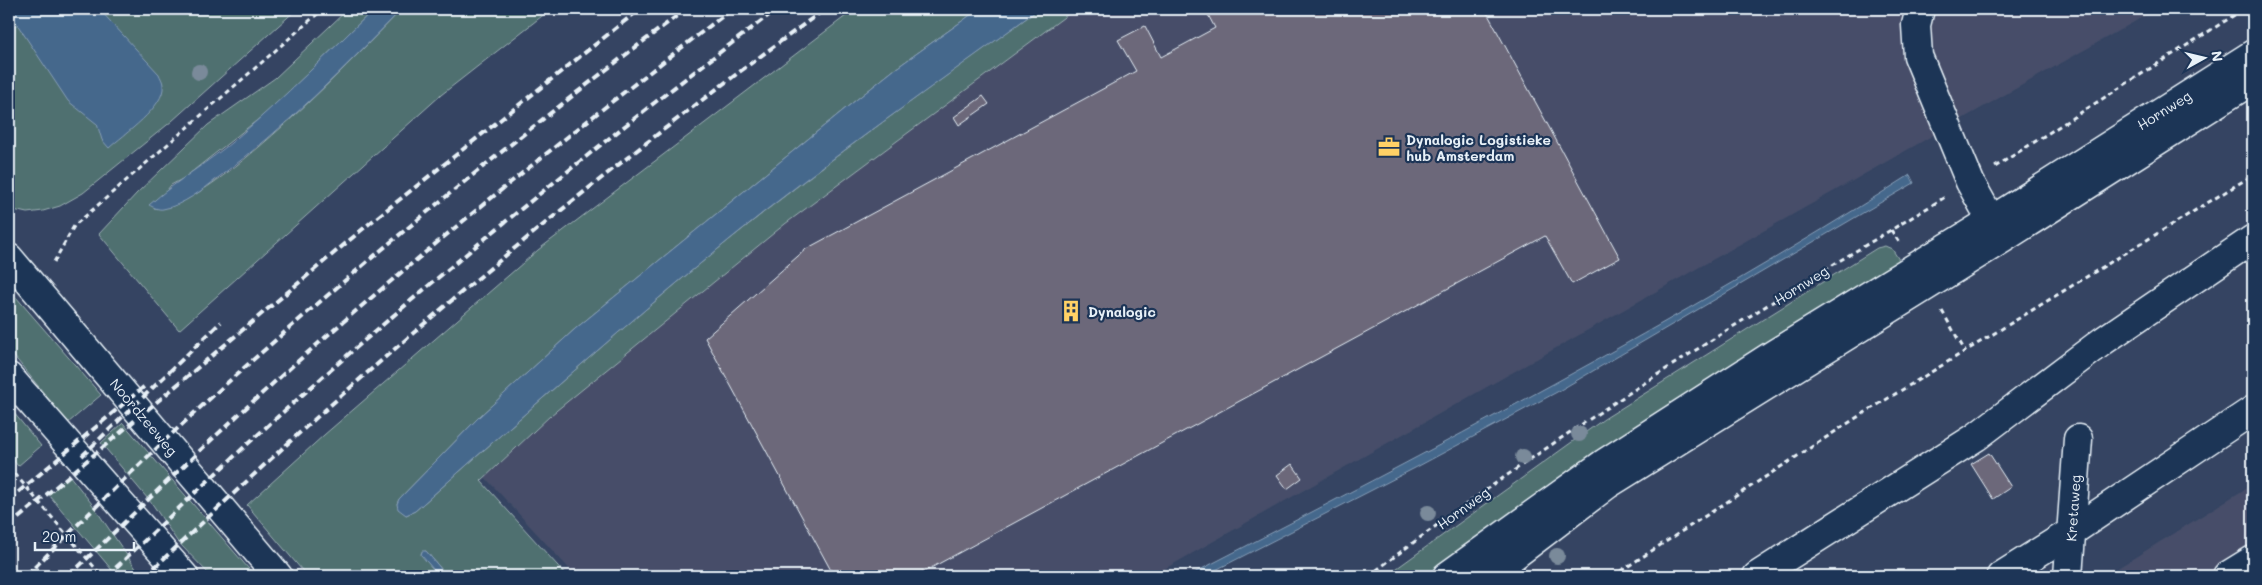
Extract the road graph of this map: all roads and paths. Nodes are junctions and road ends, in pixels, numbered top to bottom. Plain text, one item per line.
1 (323, 9) edge
2 (1920, 9) edge
3 (2244, 9) edge
4 (2253, 54) edge
5 (2253, 80) edge
6 (2253, 175) edge
7 (1970, 182) junction
8 (1997, 230) junction
9 (2253, 239) edge
10 (9, 258) edge
11 (34, 288) junction
12 (9, 377) edge
13 (2253, 410) edge
14 (2078, 439) dead end
15 (9, 467) edge
16 (2071, 532) junction
17 (2253, 560) edge
18 (102, 576) edge
19 (184, 576) edge
20 (278, 576) edge
21 (1368, 576) edge
22 (1447, 576) edge
23 (1487, 576) edge
24 (1613, 576) edge
25 (1757, 576) edge
26 (2001, 576) edge
27 (2068, 576) edge
28 (2228, 576) edge

1 - 11 path
2 - 7 street
3 - 7 path, Hornweg
4 - 8 street, Hornweg
5 - 8 street, Hornweg
6 - 24 path
7 - 8 street
7 - 21 path, Hornweg
8 - 22 street, Hornweg
8 - 23 street, Hornweg
9 - 25 street
10 - 11 street, Noordzeeweg
11 - 20 street, Noordzeeweg
12 - 19 street
13 - 16 street
14 - 16 street, Kretaweg
15 - 18 path
16 - 26 street
16 - 27 street, Kretaweg
17 - 28 street

